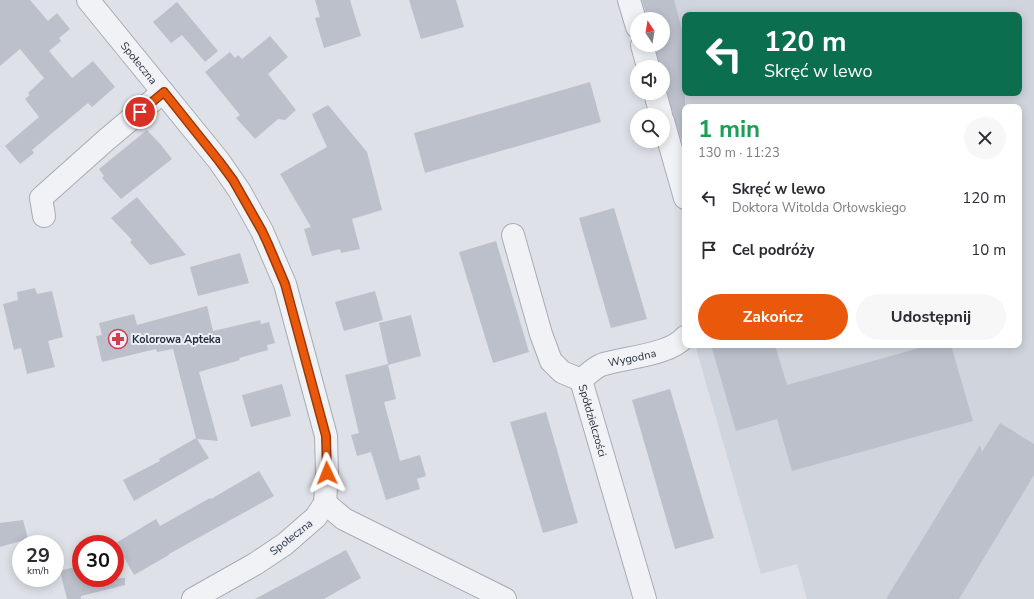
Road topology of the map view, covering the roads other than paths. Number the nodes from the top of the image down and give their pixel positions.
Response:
1 (88, 0) edge
2 (629, 0) edge
3 (633, 12) edge
4 (164, 92) junction
5 (670, 146) edge
6 (682, 188) edge
7 (44, 216) dead end
8 (512, 235) dead end
9 (682, 340) edge
10 (580, 380) junction
11 (325, 503) junction
12 (193, 599) edge
13 (505, 599) edge
14 (645, 599) edge

1 - 4 street, Społeczna
2 - 3 street
4 - 7 street
4 - 11 street, Społeczna
5 - 6 street
8 - 10 street, Spółdzielczości
9 - 10 street, Wygodna
10 - 14 street, Spółdzielczości
11 - 12 street, Społeczna
11 - 13 street

